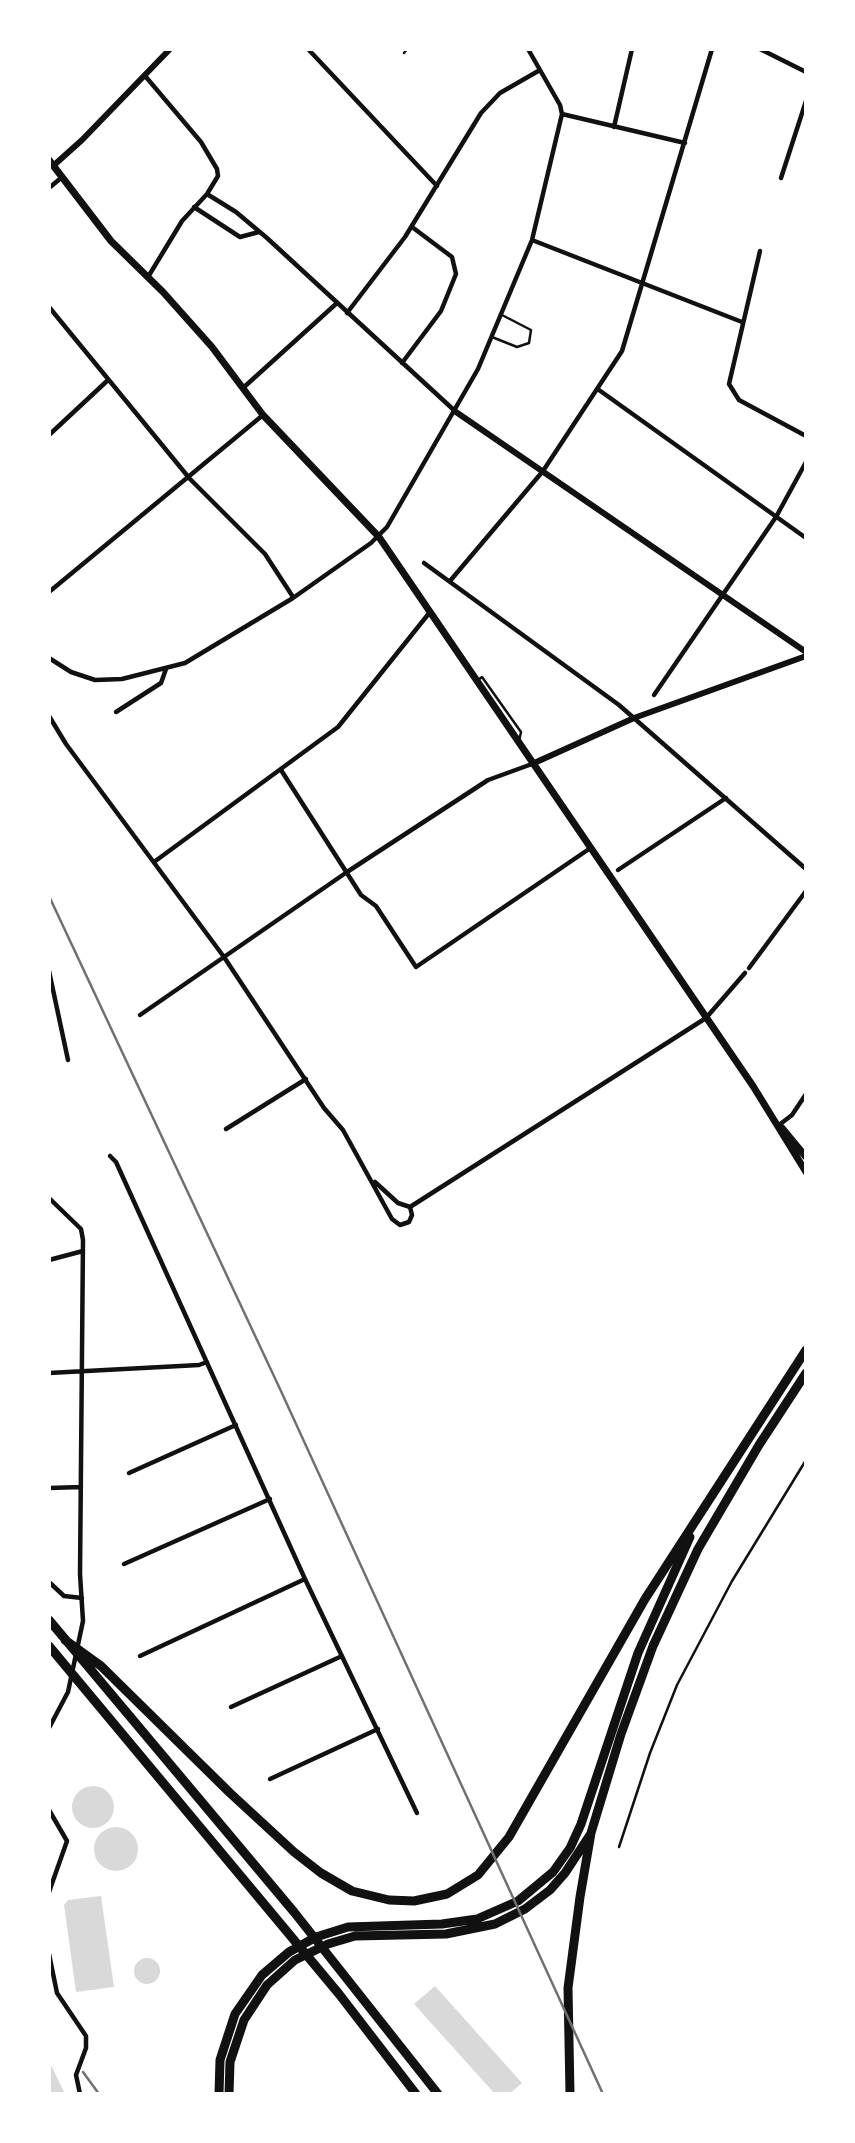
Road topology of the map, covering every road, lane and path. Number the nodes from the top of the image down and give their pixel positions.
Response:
1 (170, 49) edge
2 (308, 49) edge
3 (407, 49) edge
4 (528, 49) edge
5 (632, 49) edge
6 (712, 49) edge
7 (760, 49) edge
8 (404, 53) dead end
9 (540, 70) junction
10 (806, 72) edge
11 (146, 77) junction
12 (806, 100) edge
13 (562, 114) junction
14 (614, 127) junction
15 (685, 143) junction
16 (51, 163) edge
17 (61, 178) junction
18 (781, 178) dead end
19 (437, 186) junction
20 (49, 188) edge
21 (207, 194) junction
22 (194, 207) junction
23 (412, 227) junction
24 (259, 232) junction
25 (532, 240) junction
26 (760, 251) dead end
27 (148, 277) junction
28 (643, 283) junction
29 (337, 303) junction
30 (49, 307) edge
31 (348, 313) junction
32 (502, 315) junction
33 (741, 322) junction
34 (492, 337) junction
35 (402, 363) junction
36 (107, 381) junction
37 (243, 388) junction
38 (599, 390) junction
39 (456, 412) junction
40 (263, 415) junction
41 (49, 435) edge
42 (806, 436) edge
43 (806, 462) edge
44 (543, 471) junction
45 (190, 478) junction
46 (776, 517) junction
47 (379, 537) junction
48 (806, 538) edge
49 (424, 563) dead end
50 (450, 581) junction
51 (49, 592) edge
52 (723, 596) junction
53 (293, 598) junction
54 (430, 612) junction
55 (806, 654) edge
56 (49, 658) edge
57 (166, 669) junction
58 (654, 695) dead end
59 (116, 712) dead end
60 (49, 716) edge
61 (634, 718) junction
62 (532, 764) junction
63 (281, 771) junction
64 (726, 798) junction
65 (589, 849) junction
66 (154, 862) junction
67 (806, 869) edge
68 (618, 870) dead end
69 (347, 872) junction
70 (806, 891) edge
71 (224, 957) junction
72 (49, 971) edge
73 (140, 1015) dead end
74 (706, 1018) junction
75 (68, 1060) dead end
76 (306, 1079) junction
77 (806, 1094) edge
78 (779, 1125) junction
79 (226, 1129) dead end
80 (110, 1156) dead end
81 (806, 1157) edge
82 (806, 1172) edge
83 (371, 1178) junction
84 (49, 1198) edge
85 (398, 1203) junction
86 (410, 1207) junction
87 (390, 1214) junction
88 (83, 1251) junction
89 (49, 1261) edge
90 (806, 1350) edge
91 (207, 1362) junction
92 (80, 1372) junction
93 (49, 1373) edge
94 (806, 1373) edge
95 (236, 1425) junction
96 (806, 1460) edge
97 (129, 1474) dead end
98 (81, 1487) junction
99 (49, 1488) edge
100 (270, 1499) junction
101 (700, 1516) junction
102 (124, 1563) dead end
103 (306, 1579) junction
104 (49, 1582) edge
105 (82, 1598) junction
106 (49, 1620) edge
107 (65, 1640) junction
108 (49, 1646) edge
109 (140, 1656) dead end
110 (342, 1656) junction
111 (231, 1707) dead end
112 (49, 1728) edge
113 (378, 1730) junction
114 (270, 1779) dead end
115 (49, 1810) edge
116 (417, 1813) dead end
117 (591, 1833) junction
118 (620, 1847) dead end
119 (49, 1892) edge
120 (536, 1895) junction
121 (49, 1954) edge
122 (80, 2094) edge
123 (219, 2094) edge
124 (229, 2094) edge
125 (416, 2094) edge
126 (438, 2094) edge
127 (570, 2094) edge

1 - 11 street
2 - 19 street
3 - 8 lane
4 - 9 street
5 - 14 street
6 - 15 street
7 - 10 street
9 - 13 street
9 - 19 street
11 - 16 street
11 - 21 street
12 - 18 street
13 - 14 street
13 - 25 street
14 - 15 street
15 - 28 street
16 - 17 main road
17 - 20 street
17 - 27 main road
19 - 23 street
21 - 22 street
21 - 24 street
22 - 24 street
22 - 27 street
23 - 31 street
23 - 35 street
24 - 29 street
25 - 28 street
25 - 32 street
26 - 33 street
27 - 37 main road
28 - 33 street
28 - 38 street
29 - 31 street
29 - 37 street
30 - 36 street
31 - 35 street
32 - 34 street
32 - 34 lane
33 - 42 street
34 - 39 street
35 - 39 street
36 - 41 street
36 - 45 street
37 - 40 main road
38 - 44 street
38 - 46 street
39 - 44 street
39 - 47 street
40 - 45 street
40 - 47 main road
43 - 46 street
44 - 50 street
44 - 52 street
45 - 51 street
45 - 53 street
46 - 48 street
46 - 52 street
47 - 53 street
47 - 54 main road
49 - 50 street
50 - 61 street
52 - 55 street
52 - 58 street
53 - 57 street
54 - 62 main road
54 - 63 street
55 - 61 street
56 - 57 street
57 - 59 street
60 - 66 street
61 - 62 street
61 - 64 street
62 - 65 main road
62 - 69 street
63 - 66 street
63 - 69 street
64 - 67 street
64 - 68 street
65 - 69 street
65 - 74 main road
66 - 71 street
69 - 71 street
70 - 74 street
71 - 73 street
71 - 76 street
72 - 75 street
74 - 78 main road
74 - 86 street
76 - 79 street
76 - 83 street
77 - 78 street
78 - 81 main road
78 - 82 main road
80 - 91 street
83 - 85 street
83 - 87 street
84 - 88 street
85 - 86 street
85 - 87 street
86 - 87 street
88 - 89 street
88 - 92 street
90 - 101 highway
91 - 92 street
91 - 95 street
92 - 93 street
92 - 98 street
94 - 117 highway
95 - 97 street
95 - 100 street
96 - 118 lane
98 - 99 street
98 - 105 street
100 - 102 street
100 - 103 street
101 - 107 highway
101 - 120 highway
103 - 109 street
103 - 110 street
104 - 105 street
105 - 112 street
106 - 107 highway
107 - 126 highway
108 - 125 highway
110 - 111 street
110 - 113 street
113 - 114 street
113 - 116 street
115 - 119 street
117 - 120 highway
117 - 127 highway
120 - 123 highway
120 - 124 highway
121 - 122 street

